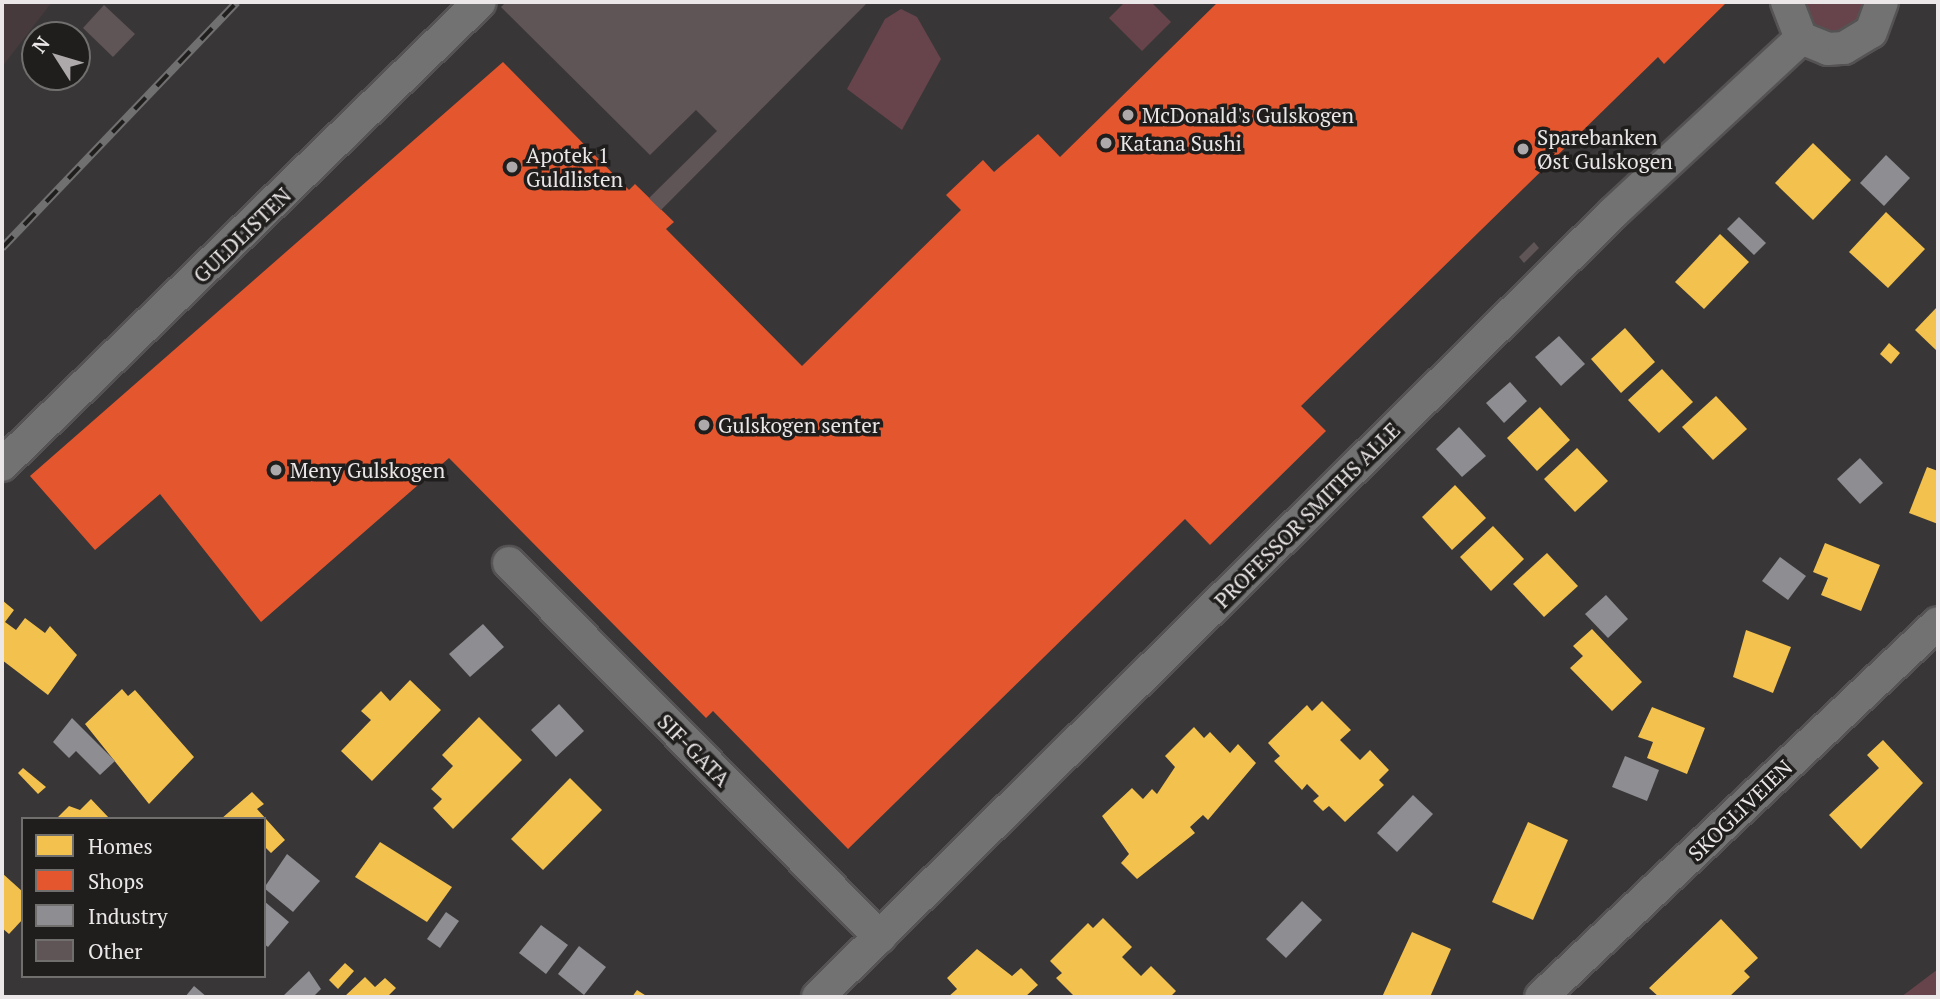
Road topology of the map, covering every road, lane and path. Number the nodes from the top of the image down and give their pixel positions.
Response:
1 (480, 2) edge
2 (1787, 2) edge
3 (1882, 2) edge
4 (1801, 38) junction
5 (2, 465) edge
6 (509, 563) dead end
7 (1938, 623) edge
8 (880, 937) junction
9 (818, 997) edge
10 (1541, 997) edge

1 - 5 street, GULDLISTEN
2 - 4 street
3 - 4 street
4 - 8 street, PROFESSOR SMITHS ALLE
6 - 8 street, SIF-GATA
7 - 10 street, SKOGLIVEIEN
8 - 9 street, PROFESSOR SMITHS ALLE

